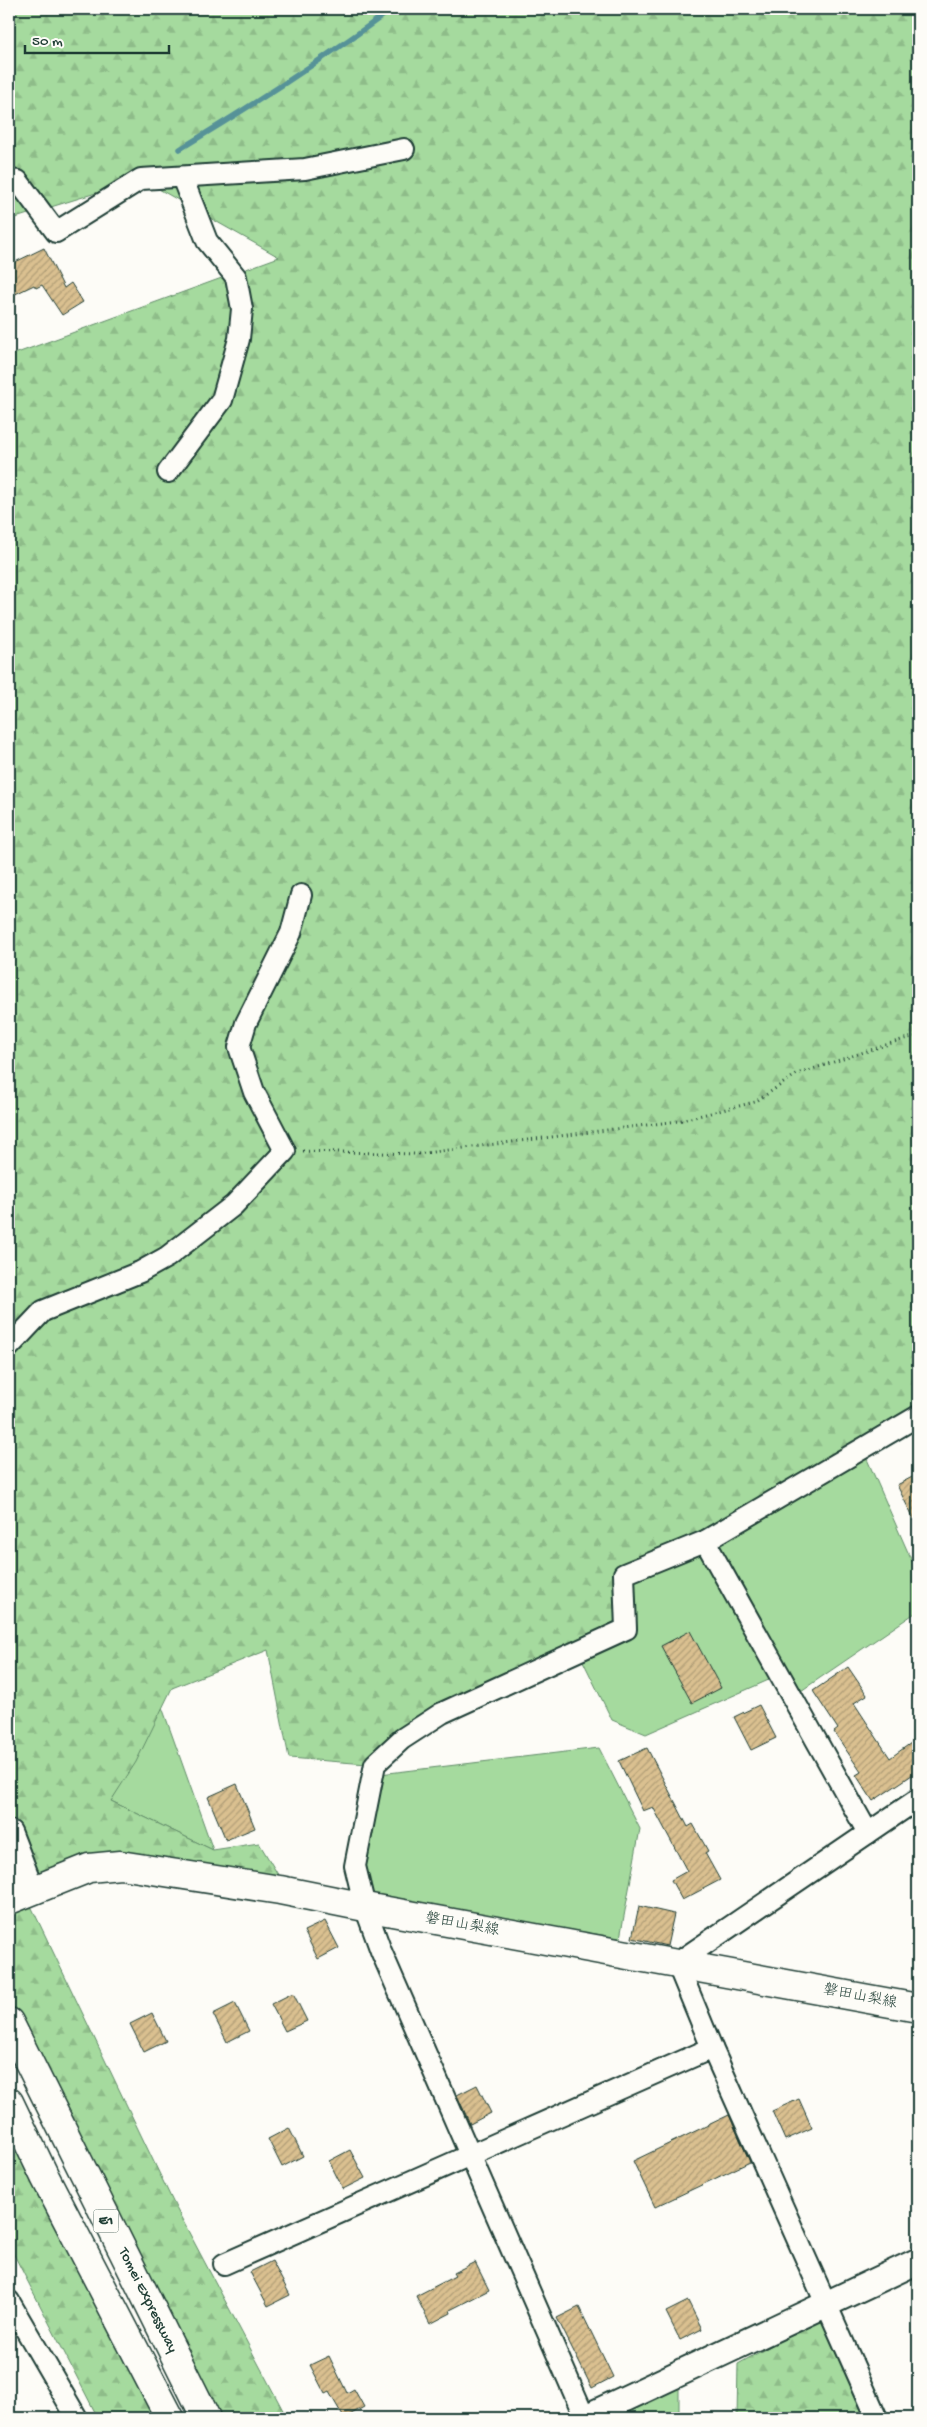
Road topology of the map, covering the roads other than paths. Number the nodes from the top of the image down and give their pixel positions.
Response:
1 (404, 149) dead end
2 (182, 177) junction
3 (9, 180) edge
4 (168, 472) dead end
5 (301, 895) dead end
6 (9, 1347) edge
7 (918, 1416) edge
8 (705, 1541) junction
9 (918, 1799) edge
10 (9, 1832) edge
11 (868, 1833) junction
12 (20, 1895) edge
13 (365, 1907) junction
14 (677, 1963) junction
15 (918, 2008) edge
16 (9, 2022) edge
17 (712, 2048) junction
18 (9, 2102) edge
19 (471, 2156) junction
20 (918, 2261) edge
21 (224, 2264) dead end
22 (9, 2301) edge
23 (826, 2305) junction
24 (77, 2418) edge
25 (170, 2418) edge
26 (206, 2418) edge
27 (585, 2418) edge
28 (877, 2418) edge

1 - 2 street
2 - 3 street
2 - 4 street
5 - 6 street
7 - 8 street
8 - 11 street
8 - 13 street
9 - 11 street
10 - 12 street
11 - 14 street
12 - 13 main road, 磐田山梨線
13 - 14 main road, 磐田山梨線
13 - 19 street
14 - 15 main road, 磐田山梨線
14 - 17 street
16 - 26 main road, Tomei Expressway / E1
17 - 19 street
17 - 23 street
18 - 25 main road, E1
19 - 21 street
19 - 27 street
20 - 23 street
22 - 24 street
23 - 27 street
23 - 28 street

